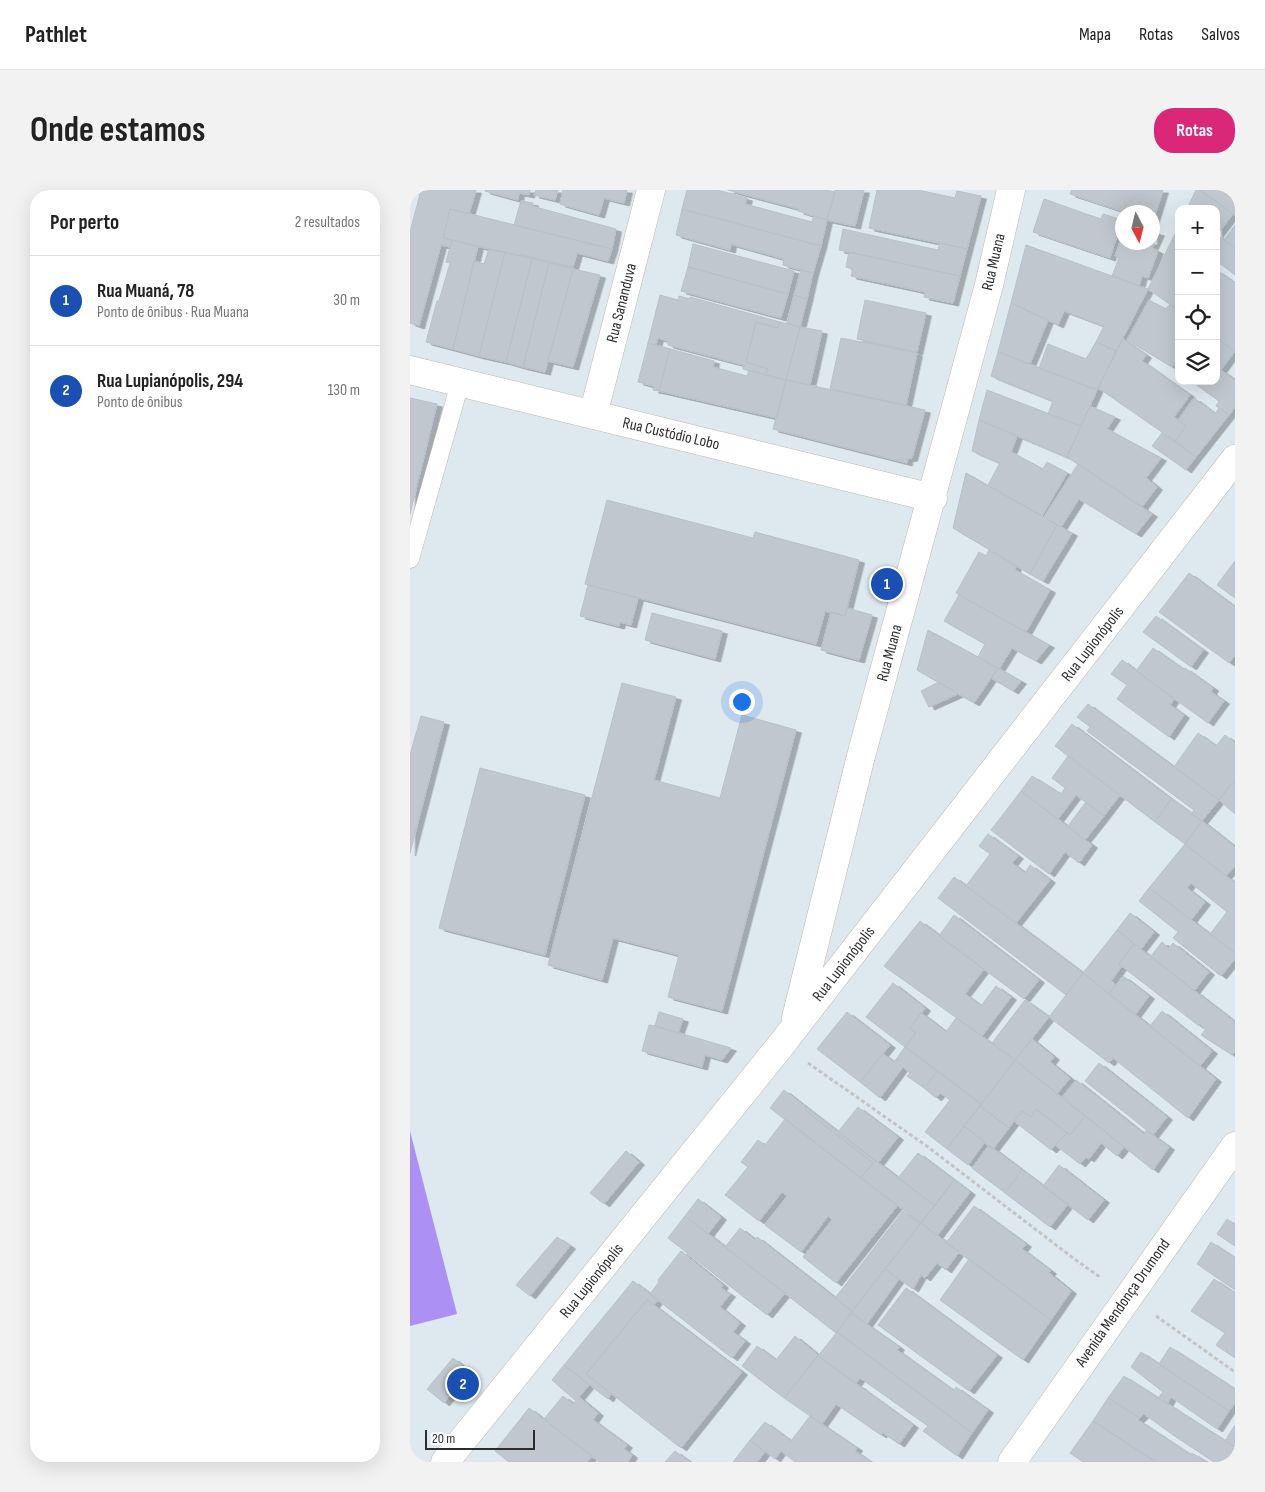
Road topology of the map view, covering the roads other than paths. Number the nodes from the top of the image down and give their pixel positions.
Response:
1 (651, 190) edge
2 (1011, 190) edge
3 (410, 370) edge
4 (460, 382) junction
5 (593, 416) junction
6 (1235, 459) edge
7 (933, 498) junction
8 (410, 559) edge
9 (787, 1037) junction
10 (1235, 1146) edge
11 (445, 1462) edge
12 (1012, 1462) edge

1 - 5 street, Rua Sananduva
2 - 7 street, Rua Muana
3 - 4 street, Rua Custódio Lobo
4 - 5 street, Rua Custódio Lobo
4 - 8 lane
5 - 7 street, Rua Custódio Lobo
6 - 9 street, Rua Lupionópolis
7 - 9 street, Rua Muana
9 - 11 street, Rua Lupionópolis
10 - 12 street, Avenida Mendonça Drumond

